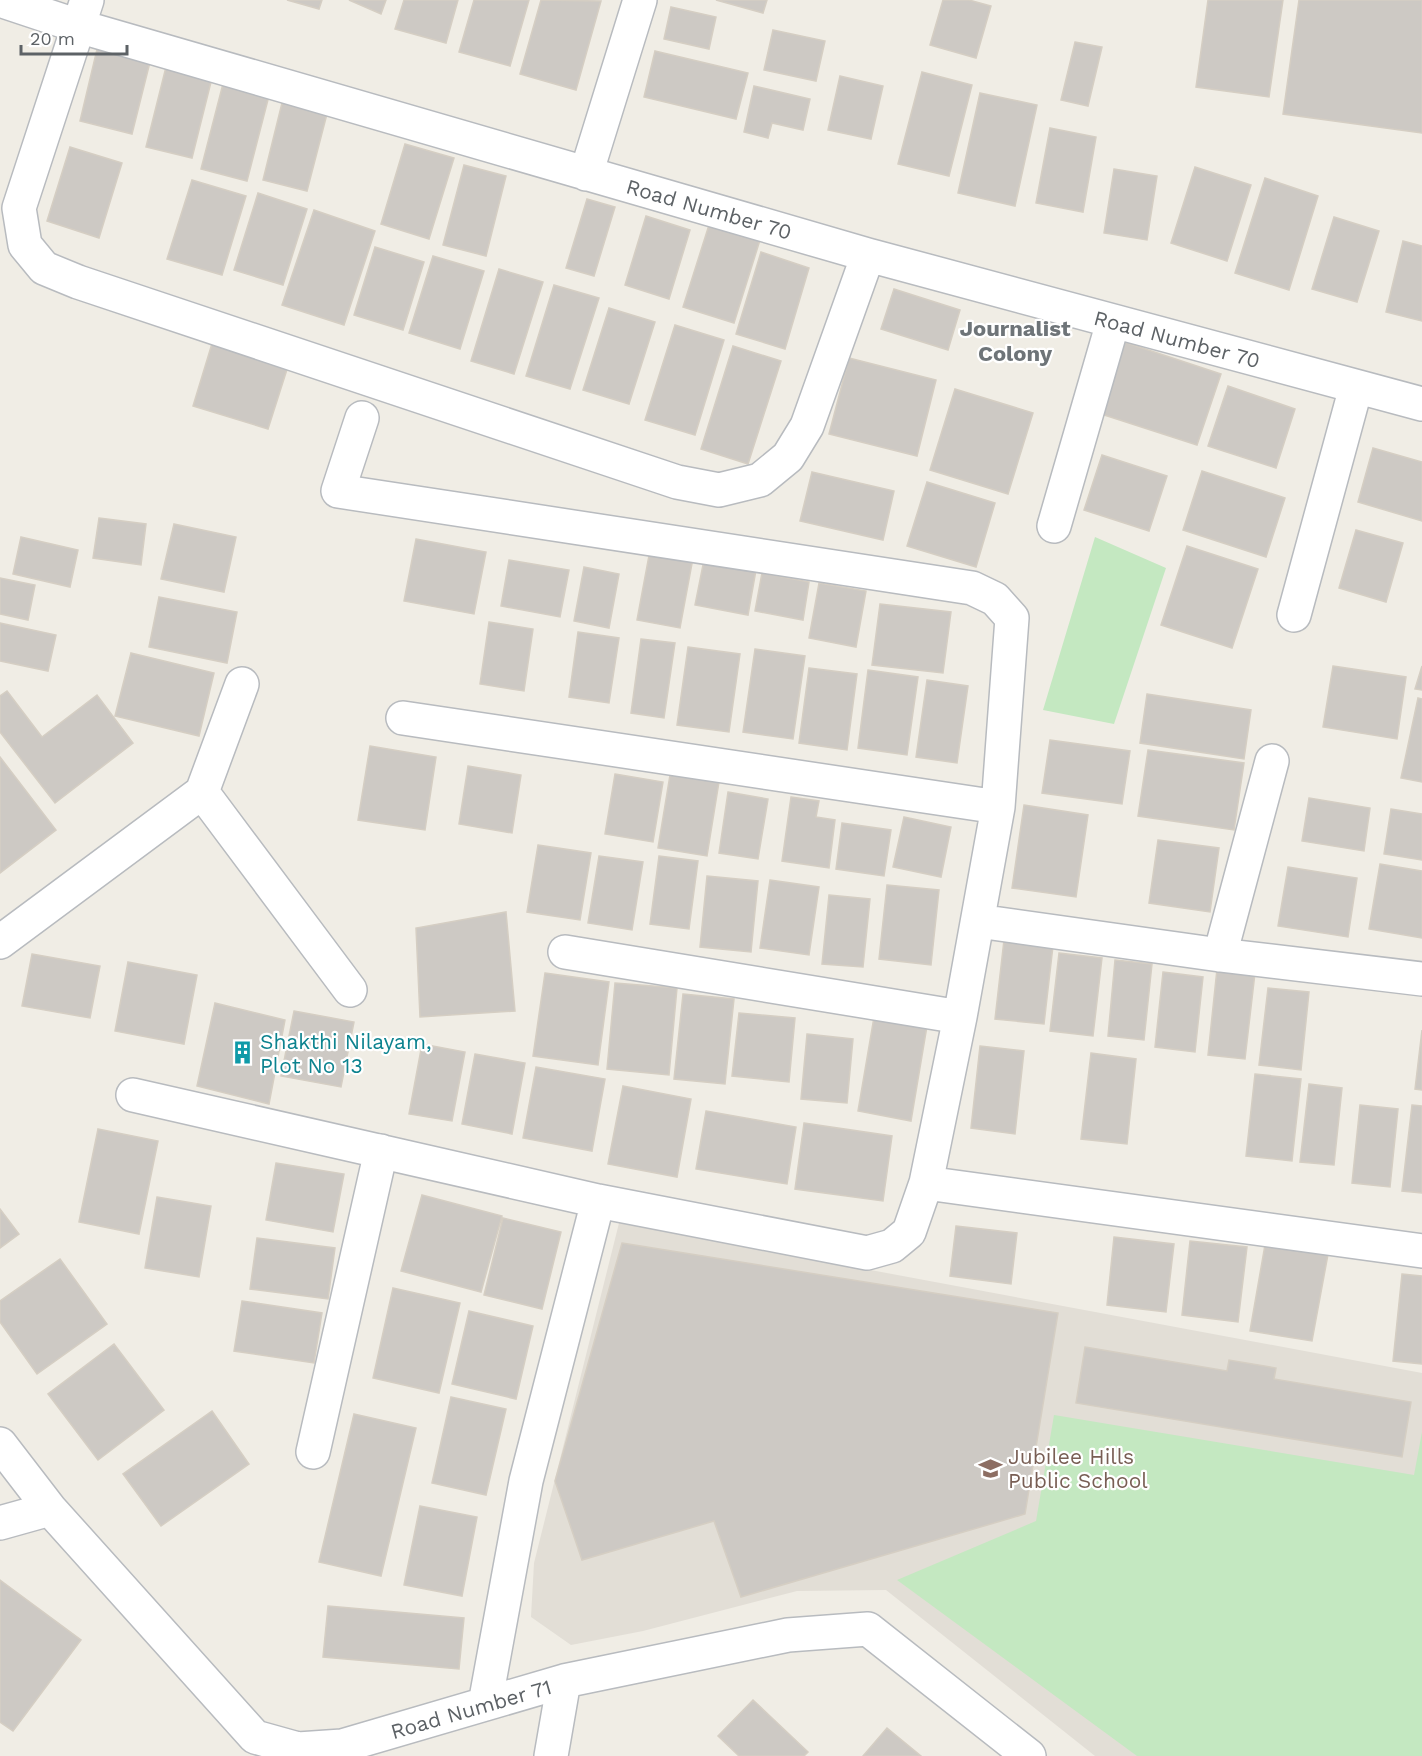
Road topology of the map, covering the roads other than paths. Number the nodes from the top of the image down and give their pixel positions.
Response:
1 (0, 0) edge
2 (640, 0) edge
3 (82, 13) edge
4 (586, 174) junction
5 (868, 255) junction
6 (1113, 322) junction
7 (1356, 387) junction
8 (1422, 404) edge
9 (362, 418) dead end
10 (1054, 526) dead end
11 (1294, 615) dead end
12 (242, 684) dead end
13 (403, 718) dead end
14 (1272, 760) dead end
15 (202, 792) junction
16 (998, 807) junction
17 (978, 921) junction
18 (0, 942) edge
19 (565, 952) dead end
20 (1220, 955) junction
21 (1422, 979) edge
22 (351, 990) dead end
23 (960, 1017) junction
24 (134, 1095) dead end
25 (381, 1151) junction
26 (926, 1183) junction
27 (598, 1202) junction
28 (1422, 1251) edge
29 (0, 1444) edge
30 (312, 1452) dead end
31 (50, 1509) junction
32 (0, 1523) edge
33 (564, 1681) junction
34 (485, 1704) junction
35 (550, 1756) edge
36 (1029, 1756) edge

1 - 3 street, Road Number 70
2 - 4 street
3 - 4 street, Road Number 70
3 - 5 street
4 - 5 street, Road Number 70
5 - 6 street, Road Number 70
6 - 7 street, Road Number 70
6 - 10 street
7 - 8 street, Road Number 70
7 - 11 street
9 - 16 street
12 - 15 street
13 - 16 street
14 - 20 street
15 - 18 street
15 - 22 street
16 - 17 street
17 - 20 street
17 - 23 street
19 - 23 street
20 - 21 street
23 - 26 street
24 - 25 street
25 - 27 street
25 - 30 street
26 - 27 street
26 - 28 street
27 - 34 street
29 - 31 street, Road Number 71
31 - 32 street
31 - 34 street, Road Number 71
33 - 34 street, Road Number 71
33 - 35 street
33 - 36 street, Road Number 71

